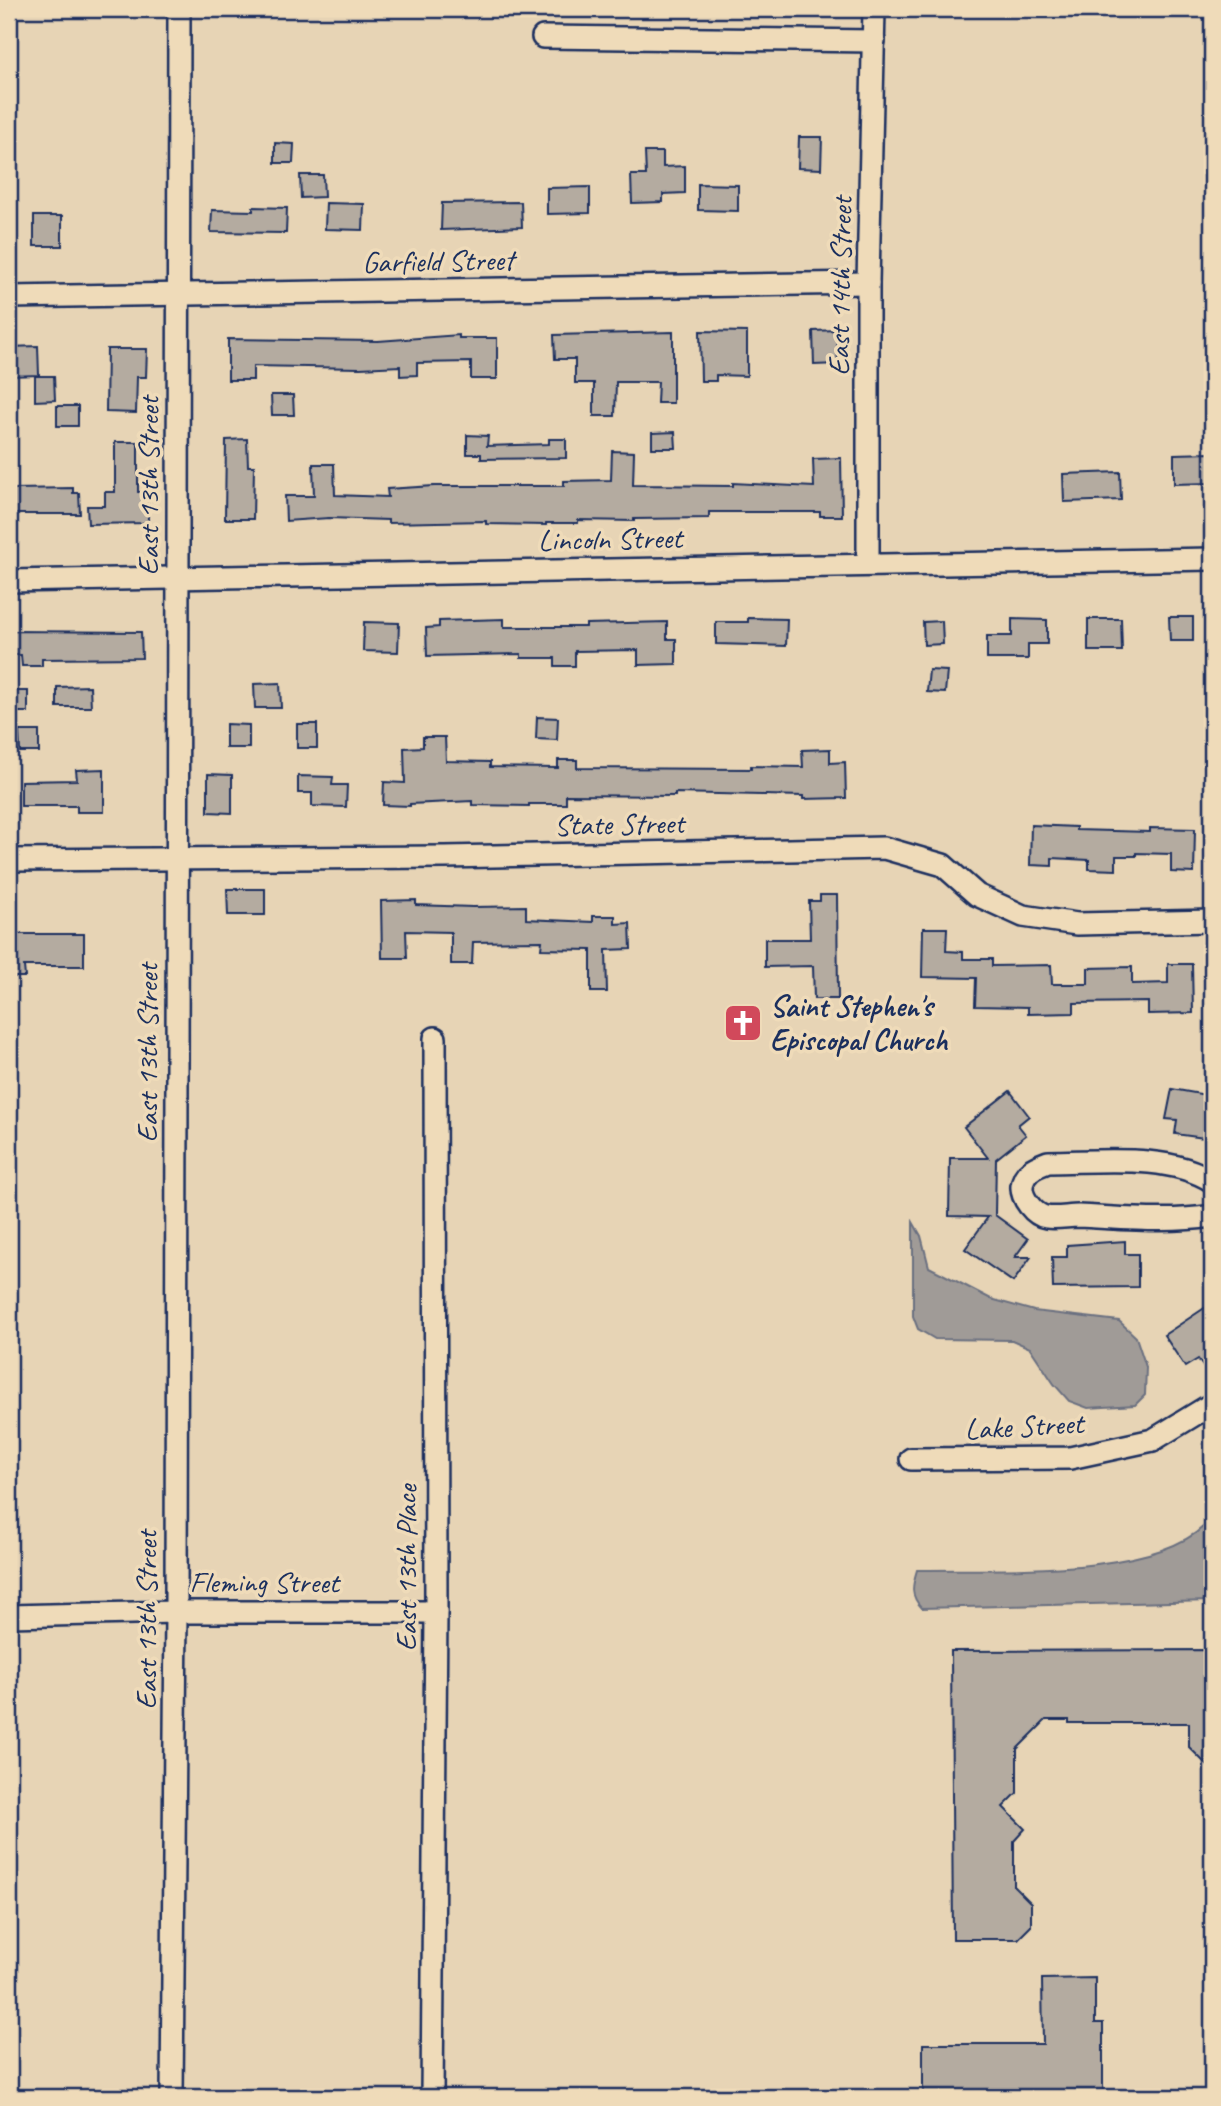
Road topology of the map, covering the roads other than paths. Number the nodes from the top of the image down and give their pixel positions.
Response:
1 (179, 9) edge
2 (874, 9) edge
3 (543, 37) dead end
4 (874, 41) junction
5 (868, 283) junction
6 (178, 296) junction
7 (9, 297) edge
8 (1212, 559) edge
9 (868, 564) junction
10 (178, 577) junction
11 (9, 581) edge
12 (177, 859) junction
13 (9, 860) edge
14 (1212, 922) edge
15 (435, 1038) dead end
16 (1212, 1181) edge
17 (1212, 1216) edge
18 (1212, 1404) edge
19 (911, 1459) dead end
20 (176, 1612) junction
21 (436, 1612) junction
22 (9, 1616) edge
23 (172, 2097) edge
24 (432, 2097) edge

1 - 6 street, East 13th Street
2 - 4 street, East 14th Street
3 - 4 street
4 - 5 street, East 14th Street
5 - 6 street, Garfield Street
5 - 9 street, East 14th Street
6 - 7 street, Garfield Street
6 - 10 street, East 13th Street
8 - 9 street, Lincoln Street
9 - 10 street, Lincoln Street
10 - 11 street, Lincoln Street
10 - 12 street, East 13th Street
12 - 13 street, State Street
12 - 14 street, State Street
12 - 20 street, East 13th Street
15 - 21 street, East 13th Place
16 - 17 street
18 - 19 street, Lake Street
20 - 21 street, Fleming Street
20 - 22 street, Fleming Street
20 - 23 street, East 13th Street
21 - 24 street, East 13th Place

